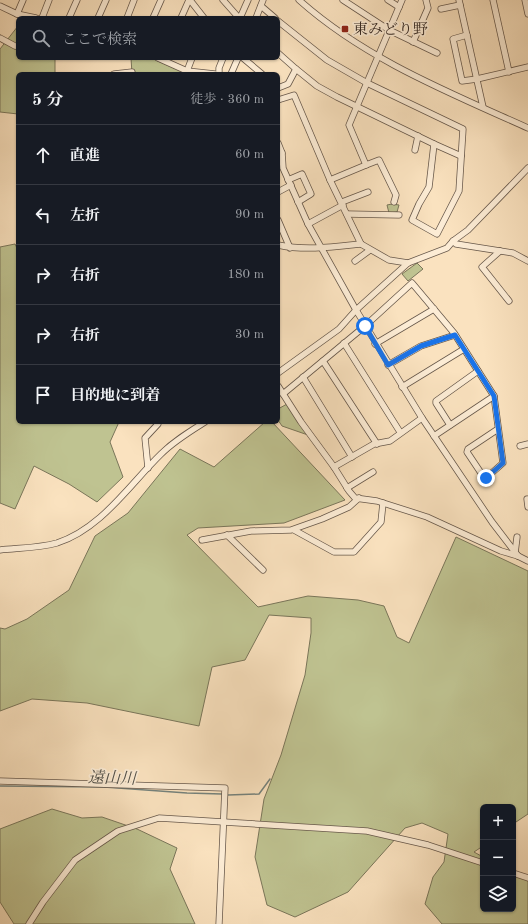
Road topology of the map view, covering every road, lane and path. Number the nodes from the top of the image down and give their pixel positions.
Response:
1 (23, 0) edge
2 (49, 0) edge
3 (77, 0) edge
4 (106, 0) edge
5 (134, 0) edge
6 (161, 0) edge
7 (189, 0) edge
8 (223, 0) edge
9 (248, 0) edge
10 (299, 0) edge
11 (343, 0) edge
12 (388, 0) edge
13 (402, 0) edge
14 (426, 0) edge
15 (493, 0) edge
16 (525, 0) edge
17 (460, 2) edge
18 (262, 3) edge
19 (0, 6) edge
20 (399, 6) junction
21 (441, 9) dead end
22 (17, 14) junction
23 (528, 14) edge
24 (26, 16) edge
25 (43, 16) edge
26 (70, 16) edge
27 (99, 16) edge
28 (128, 16) edge
29 (154, 16) edge
30 (182, 16) edge
31 (202, 16) edge
32 (238, 16) edge
33 (241, 16) edge
34 (257, 16) edge
35 (273, 16) edge
36 (280, 23) edge
37 (389, 30) junction
38 (467, 35) junction
39 (0, 38) edge
40 (413, 42) junction
41 (15, 46) dead end
42 (437, 53) dead end
43 (280, 55) edge
44 (378, 57) junction
45 (164, 60) edge
46 (191, 60) edge
47 (222, 60) edge
48 (237, 60) edge
49 (246, 60) edge
50 (528, 67) edge
51 (296, 69) junction
52 (186, 71) junction
53 (196, 72) edge
54 (219, 72) edge
55 (232, 72) edge
56 (260, 72) edge
57 (509, 72) junction
58 (477, 79) junction
59 (367, 83) junction
60 (280, 87) edge
61 (280, 99) edge
62 (356, 107) junction
63 (483, 107) junction
64 (528, 128) edge
65 (418, 136) junction
66 (434, 144) junction
67 (415, 150) dead end
68 (280, 155) edge
69 (461, 156) junction
70 (366, 165) junction
71 (528, 168) edge
72 (330, 180) junction
73 (289, 182) junction
74 (280, 190) edge
75 (368, 192) dead end
76 (298, 202) junction
77 (394, 202) dead end
78 (342, 204) junction
79 (347, 214) junction
80 (399, 215) dead end
81 (308, 224) junction
82 (280, 225) edge
83 (453, 241) junction
84 (361, 244) junction
85 (280, 246) edge
86 (290, 248) junction
87 (321, 248) junction
88 (370, 250) junction
89 (500, 251) junction
90 (355, 261) dead end
91 (528, 261) edge
92 (408, 263) junction
93 (509, 301) dead end
94 (434, 309) junction
95 (356, 310) junction
96 (365, 326) junction
97 (455, 335) junction
98 (344, 343) junction
99 (375, 344) junction
100 (464, 348) junction
101 (323, 361) junction
102 (388, 365) junction
103 (478, 371) junction
104 (280, 372) edge
105 (303, 377) junction
106 (402, 387) junction
107 (280, 389) edge
108 (283, 394) junction
109 (494, 396) junction
110 (422, 418) junction
111 (158, 424) edge
112 (202, 424) edge
113 (450, 425) junction
114 (498, 429) junction
115 (400, 432) junction
116 (434, 436) junction
117 (377, 444) junction
118 (528, 444) edge
119 (520, 446) dead end
120 (352, 457) junction
121 (334, 467) junction
122 (148, 468) junction
123 (373, 472) dead end
124 (347, 488) junction
125 (359, 498) junction
126 (527, 499) edge
127 (383, 503) junction
128 (528, 507) edge
129 (294, 530) junction
130 (226, 535) junction
131 (517, 536) dead end
132 (202, 540) dead end
133 (0, 550) edge
134 (517, 554) junction
135 (528, 561) edge
136 (263, 570) dead end
137 (0, 781) edge
138 (224, 823) junction
139 (480, 862) edge
140 (516, 874) edge
141 (528, 878) edge
142 (29, 924) edge
143 (219, 924) edge

1 - 22 street
2 - 25 street
3 - 26 street
4 - 27 street
5 - 28 street
6 - 29 street
7 - 30 street
7 - 31 street
8 - 32 street
9 - 33 street
10 - 44 street
11 - 37 street
12 - 20 street
13 - 20 street
14 - 40 street
15 - 57 street
16 - 23 street
17 - 21 street
17 - 38 street
18 - 34 street
18 - 35 street
19 - 22 street
20 - 37 street
22 - 24 street
36 - 59 street
37 - 40 street
37 - 44 street
38 - 58 street
38 - 58 street
39 - 41 street
40 - 42 street
43 - 51 street
44 - 59 street
44 - 63 street
45 - 52 street
46 - 52 street
47 - 54 street
48 - 55 street
49 - 56 street
50 - 57 street
51 - 60 street
51 - 62 street
52 - 53 street
57 - 58 street
58 - 63 street
59 - 62 street
59 - 69 street
61 - 72 street
62 - 65 street
62 - 70 street
63 - 64 street
65 - 66 street
65 - 67 street
66 - 69 street
66 - 69 street
68 - 73 street
70 - 72 street
70 - 77 street
71 - 83 street
72 - 78 street
73 - 74 street
73 - 76 street
73 - 76 street
75 - 78 street
76 - 81 street
78 - 79 street
78 - 81 street
79 - 80 street
79 - 84 street
81 - 87 street
82 - 86 street
83 - 89 street
83 - 92 street
84 - 87 street
84 - 88 street
85 - 86 street
86 - 87 street
87 - 95 street
88 - 90 street
88 - 92 street
89 - 91 street
89 - 93 street
92 - 95 street
94 - 96 street
94 - 97 street
94 - 99 street
95 - 96 street
95 - 104 street
96 - 98 street
96 - 99 street
97 - 100 street
97 - 102 street
98 - 101 street
98 - 115 street
99 - 102 street
100 - 103 street
100 - 106 street
101 - 105 street
101 - 117 street
102 - 106 street
103 - 109 street
103 - 113 street
105 - 108 street
105 - 120 street
106 - 110 street
107 - 108 street
108 - 121 street
109 - 113 street
109 - 114 street
110 - 115 street
110 - 116 street
111 - 122 street
112 - 122 street
113 - 116 street
114 - 114 street
115 - 117 street
116 - 134 street
117 - 120 street
118 - 119 street
120 - 121 street
121 - 124 street
122 - 133 street
123 - 124 street
124 - 125 street
125 - 127 street
125 - 129 street
126 - 128 street
127 - 129 street
127 - 134 street
129 - 130 street
130 - 132 street
130 - 136 street
131 - 134 street
134 - 135 street
137 - 138 street
138 - 139 street
138 - 142 street
138 - 143 street
140 - 141 street

